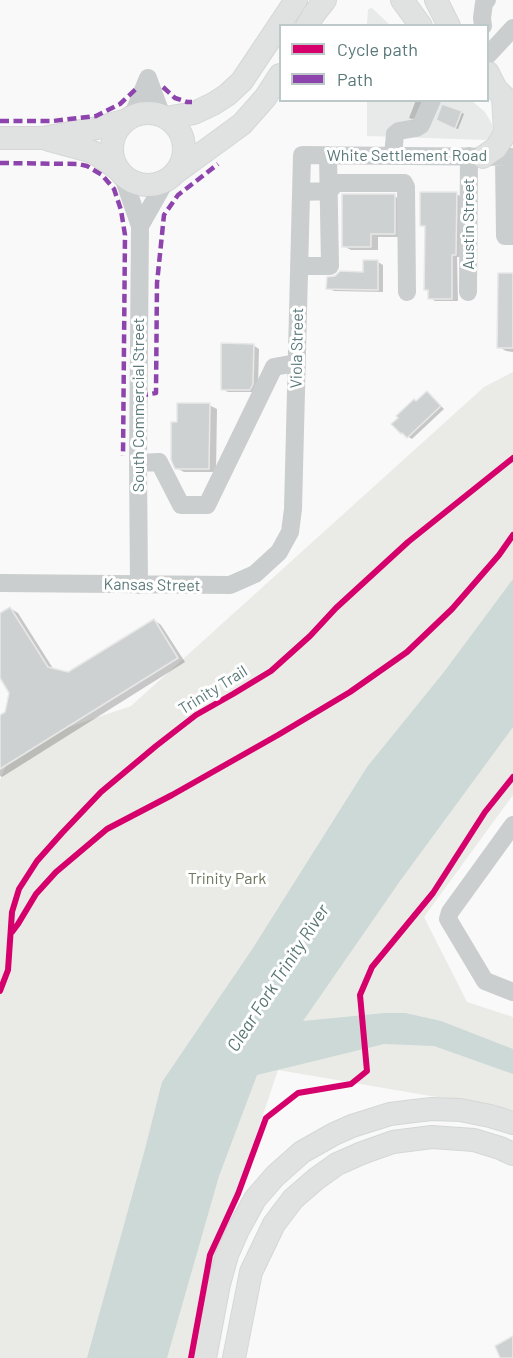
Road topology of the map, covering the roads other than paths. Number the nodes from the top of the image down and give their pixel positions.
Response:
1 (296, 0) edge
2 (325, 0) edge
3 (402, 0) edge
4 (436, 0) edge
5 (487, 0) edge
6 (280, 24) edge
7 (308, 24) edge
8 (420, 24) edge
9 (448, 24) edge
10 (483, 24) edge
11 (279, 26) edge
12 (513, 28) edge
13 (490, 46) edge
14 (279, 77) edge
15 (497, 90) edge
16 (431, 102) edge
17 (164, 117) junction
18 (130, 119) junction
19 (0, 138) edge
20 (42, 138) junction
21 (302, 155) joint
22 (328, 155) junction
23 (368, 156) junction
24 (398, 156) junction
25 (492, 157) edge
26 (121, 172) junction
27 (170, 177) junction
28 (369, 183) junction
29 (404, 183) junction
30 (329, 191) junction
31 (301, 192) junction
32 (140, 226) junction
33 (513, 236) edge
34 (299, 266) junction
35 (407, 292) dead end
36 (468, 292) dead end
37 (296, 363) junction
38 (138, 463) junction
39 (286, 539) joint
40 (0, 583) edge
41 (139, 585) junction
42 (513, 825) edge
43 (513, 992) edge
44 (513, 1124) edge
45 (513, 1154) edge
46 (205, 1358) edge
47 (234, 1358) edge

1 - 6 main road
2 - 7 main road
3 - 8 main road
4 - 9 main road
5 - 10 street
11 - 17 main road
12 - 13 street
14 - 27 main road
15 - 25 main road
16 - 24 street
17 - 18 main road
17 - 18 street
17 - 27 main road
18 - 20 main road
18 - 26 main road
19 - 20 main road
20 - 26 main road
21 - 22 street, White Settlement Road
21 - 31 street, Viola Street
22 - 23 street, White Settlement Road
22 - 30 street
23 - 24 street, White Settlement Road
23 - 28 street
24 - 25 street, White Settlement Road
24 - 29 street
25 - 33 street
25 - 36 street, Austin Street
26 - 27 main road
26 - 32 street, South Commercial Street
27 - 32 street, South Commercial Street
28 - 29 street
28 - 30 street
29 - 35 street
30 - 31 street
30 - 34 street
31 - 34 street, Viola Street
32 - 38 street, South Commercial Street
34 - 37 street, Viola Street
37 - 38 street
37 - 39 street, Viola Street
38 - 41 street, South Commercial Street
39 - 41 street, Kansas Street
40 - 41 street, Kansas Street
42 - 43 street
44 - 46 main road
45 - 47 main road

